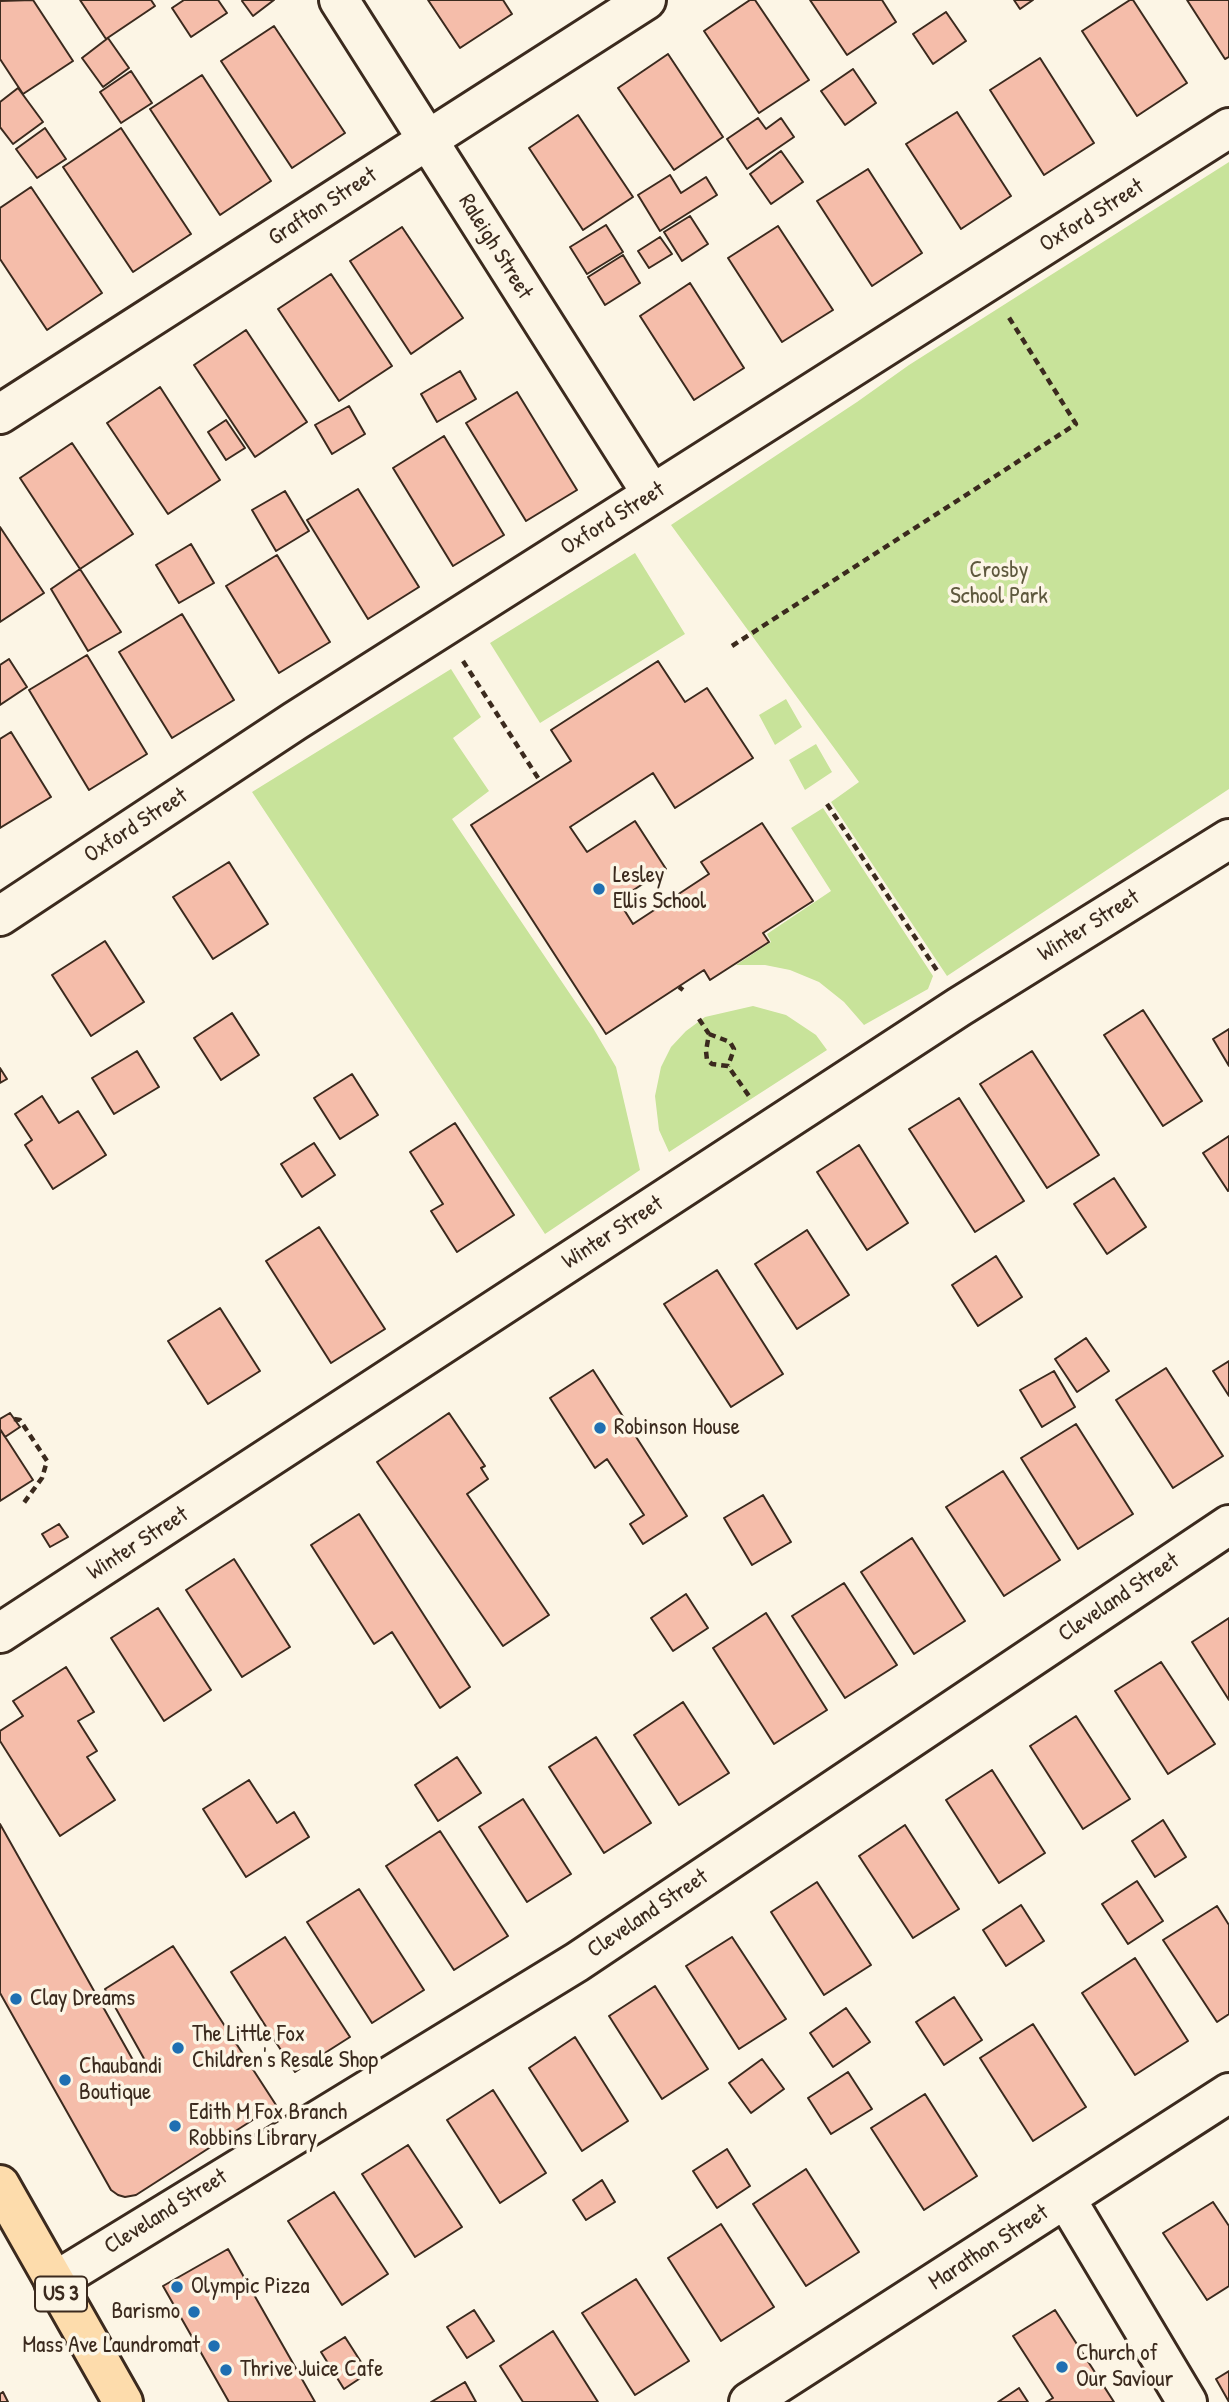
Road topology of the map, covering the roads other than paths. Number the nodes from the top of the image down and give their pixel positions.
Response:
1 (339, 0) edge
2 (646, 0) edge
3 (1229, 128) edge
4 (428, 140) junction
5 (0, 414) edge
6 (652, 494) junction
7 (1229, 839) edge
8 (0, 916) edge
9 (1229, 1525) edge
10 (0, 1633) edge
11 (1229, 2093) edge
12 (0, 2185) edge
13 (1066, 2199) junction
14 (54, 2282) junction
15 (123, 2402) edge
16 (749, 2402) edge
17 (1187, 2402) edge

1 - 4 street, Raleigh Street
2 - 4 street, Grafton Street
3 - 6 street, Oxford Street
4 - 5 street, Grafton Street
4 - 6 street, Raleigh Street
6 - 8 street, Oxford Street
7 - 10 street, Winter Street
9 - 14 street, Cleveland Street
11 - 13 street, Marathon Street
12 - 14 highway, US 3
13 - 16 street, Marathon Street
13 - 17 street
14 - 15 highway, US 3

